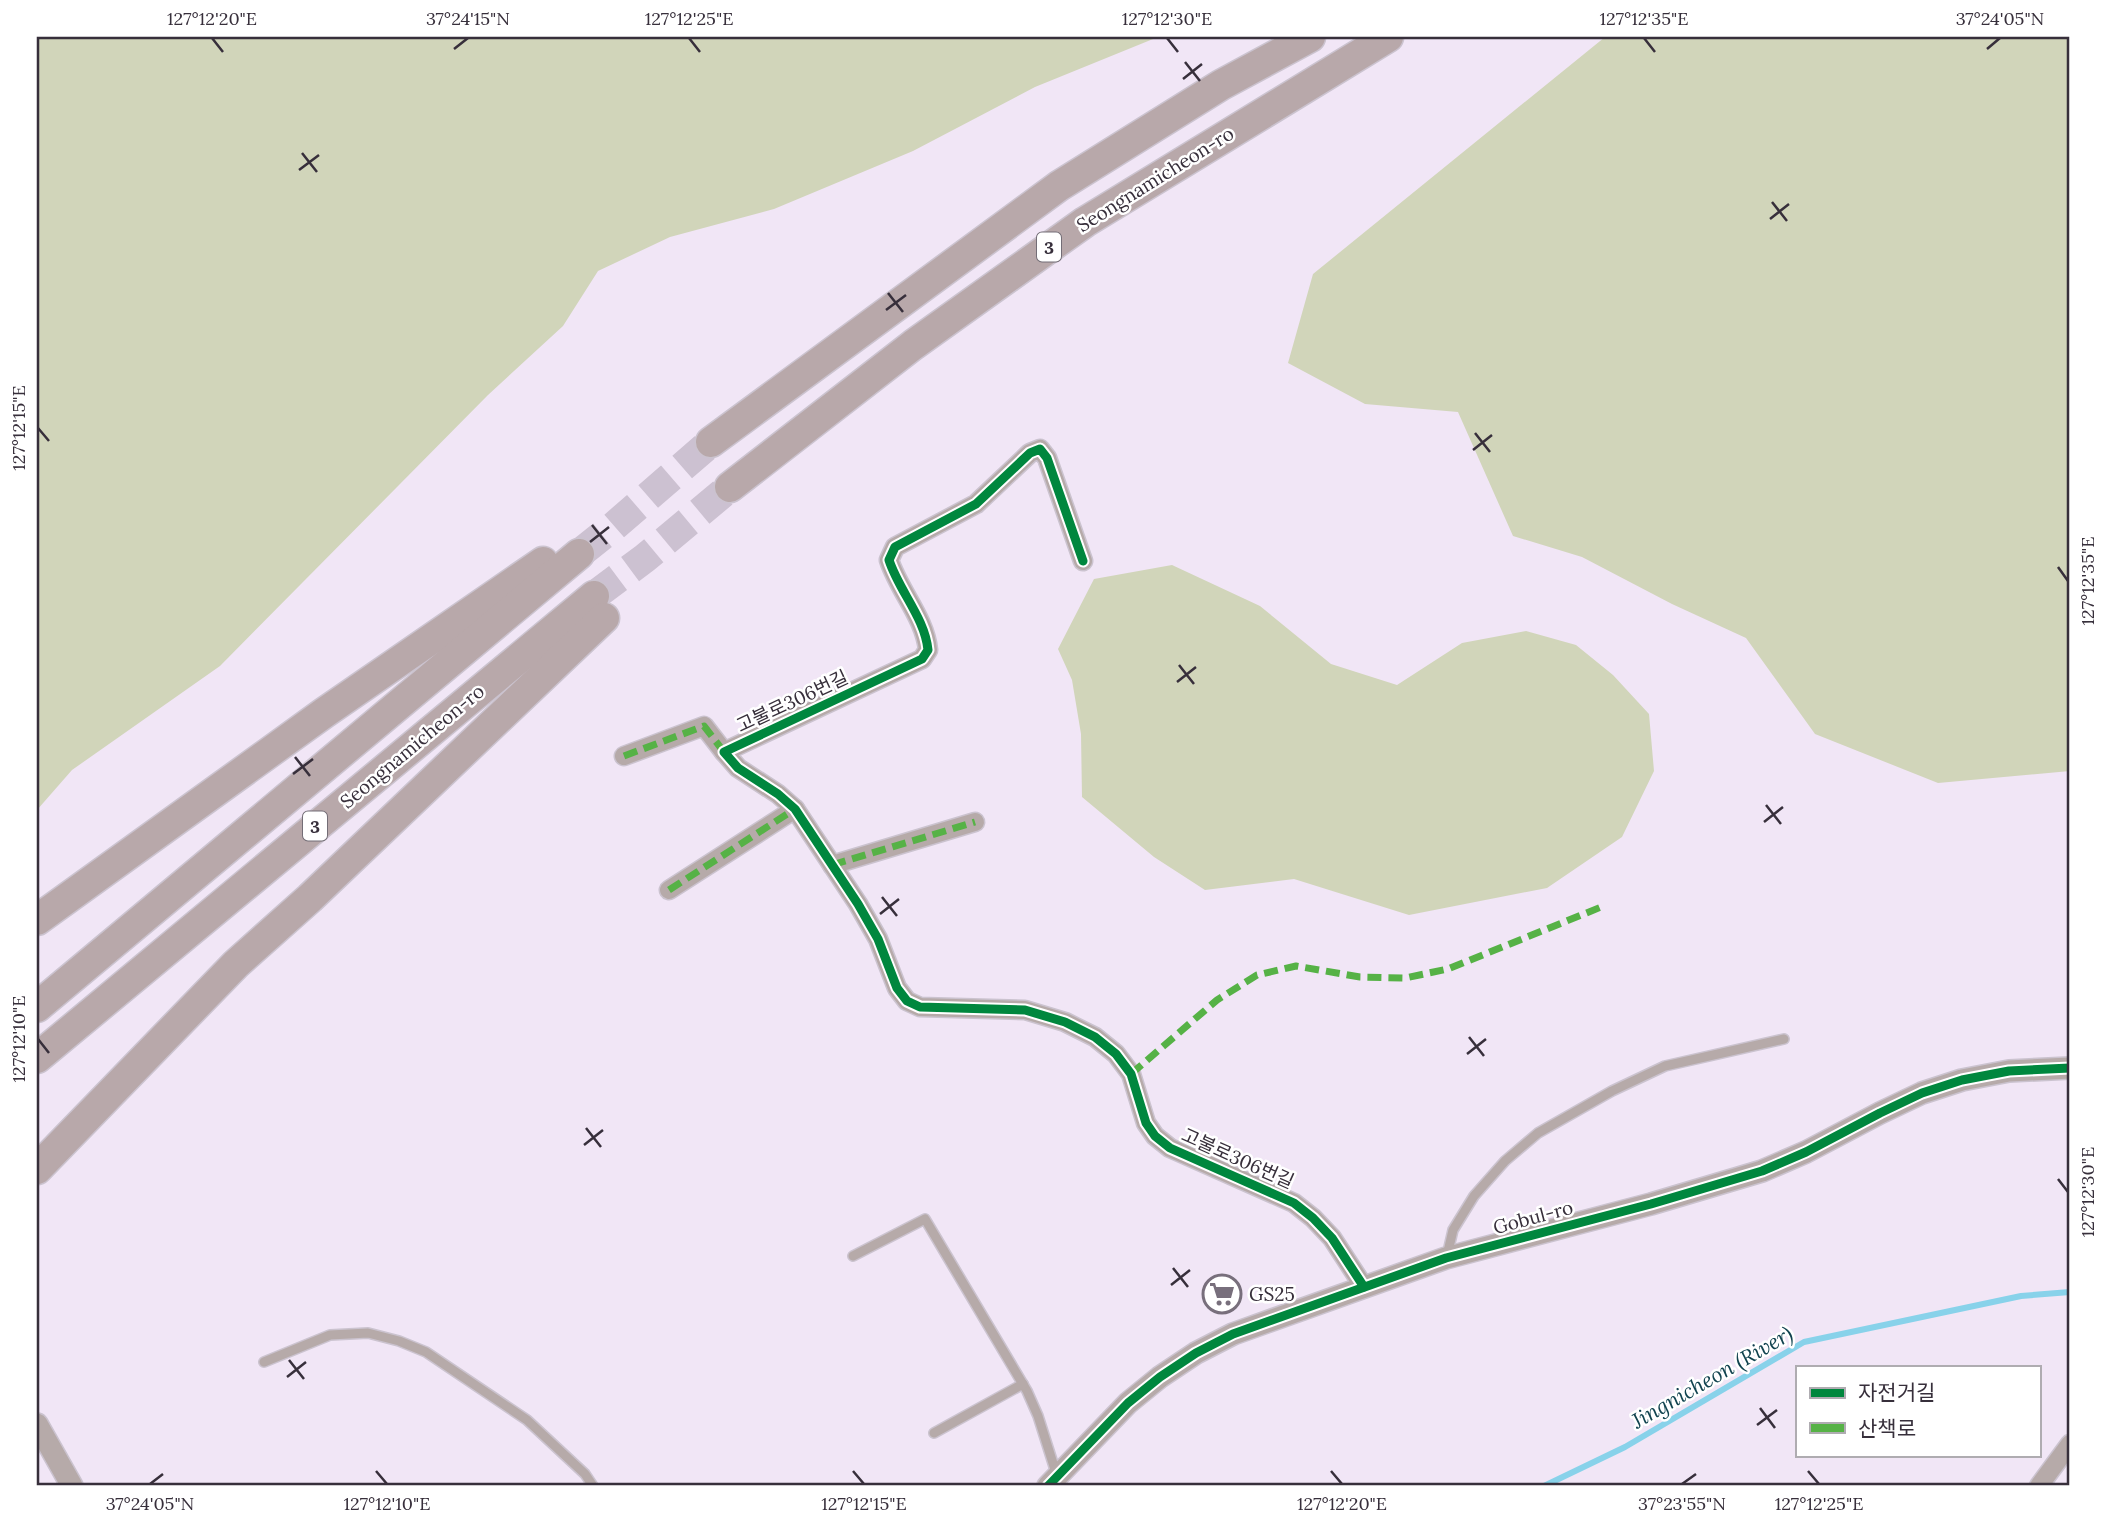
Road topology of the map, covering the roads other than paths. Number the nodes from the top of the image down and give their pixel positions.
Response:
1 (1310, 37) edge
2 (1388, 37) edge
3 (710, 442) tunnel mouth
4 (730, 487) tunnel mouth
5 (1083, 561) dead end
6 (724, 752) junction
7 (624, 756) dead end
8 (795, 809) junction
9 (975, 822) dead end
10 (832, 866) junction
11 (669, 890) dead end
12 (37, 920) edge
13 (37, 1007) edge
14 (1784, 1039) dead end
15 (37, 1058) edge
16 (2070, 1068) edge
17 (37, 1169) edge
18 (853, 1256) dead end
19 (1446, 1258) junction
20 (1364, 1287) junction
21 (264, 1362) dead end
22 (1023, 1384) junction
23 (37, 1424) edge
24 (934, 1433) dead end
25 (2070, 1444) edge
26 (1053, 1482) edge
27 (72, 1486) edge
28 (593, 1486) edge
29 (2039, 1486) edge

1 - 3 highway, 3
2 - 4 highway, Seongnamicheon-ro / 3
5 - 6 street, 고불로306번길
6 - 7 street
6 - 8 street, 고불로306번길
8 - 10 street, 고불로306번길
8 - 11 street
9 - 10 street
10 - 20 street, 고불로306번길
12 - 13 highway, Seongnamicheon-ro / 3
14 - 19 lane
15 - 17 highway, Seongnamicheon-ro / 3
16 - 19 street, Gobul-ro
18 - 22 lane
19 - 20 street, Gobul-ro
20 - 26 street, Gobul-ro
21 - 28 lane
22 - 24 lane
22 - 26 lane
23 - 27 street
25 - 29 street

